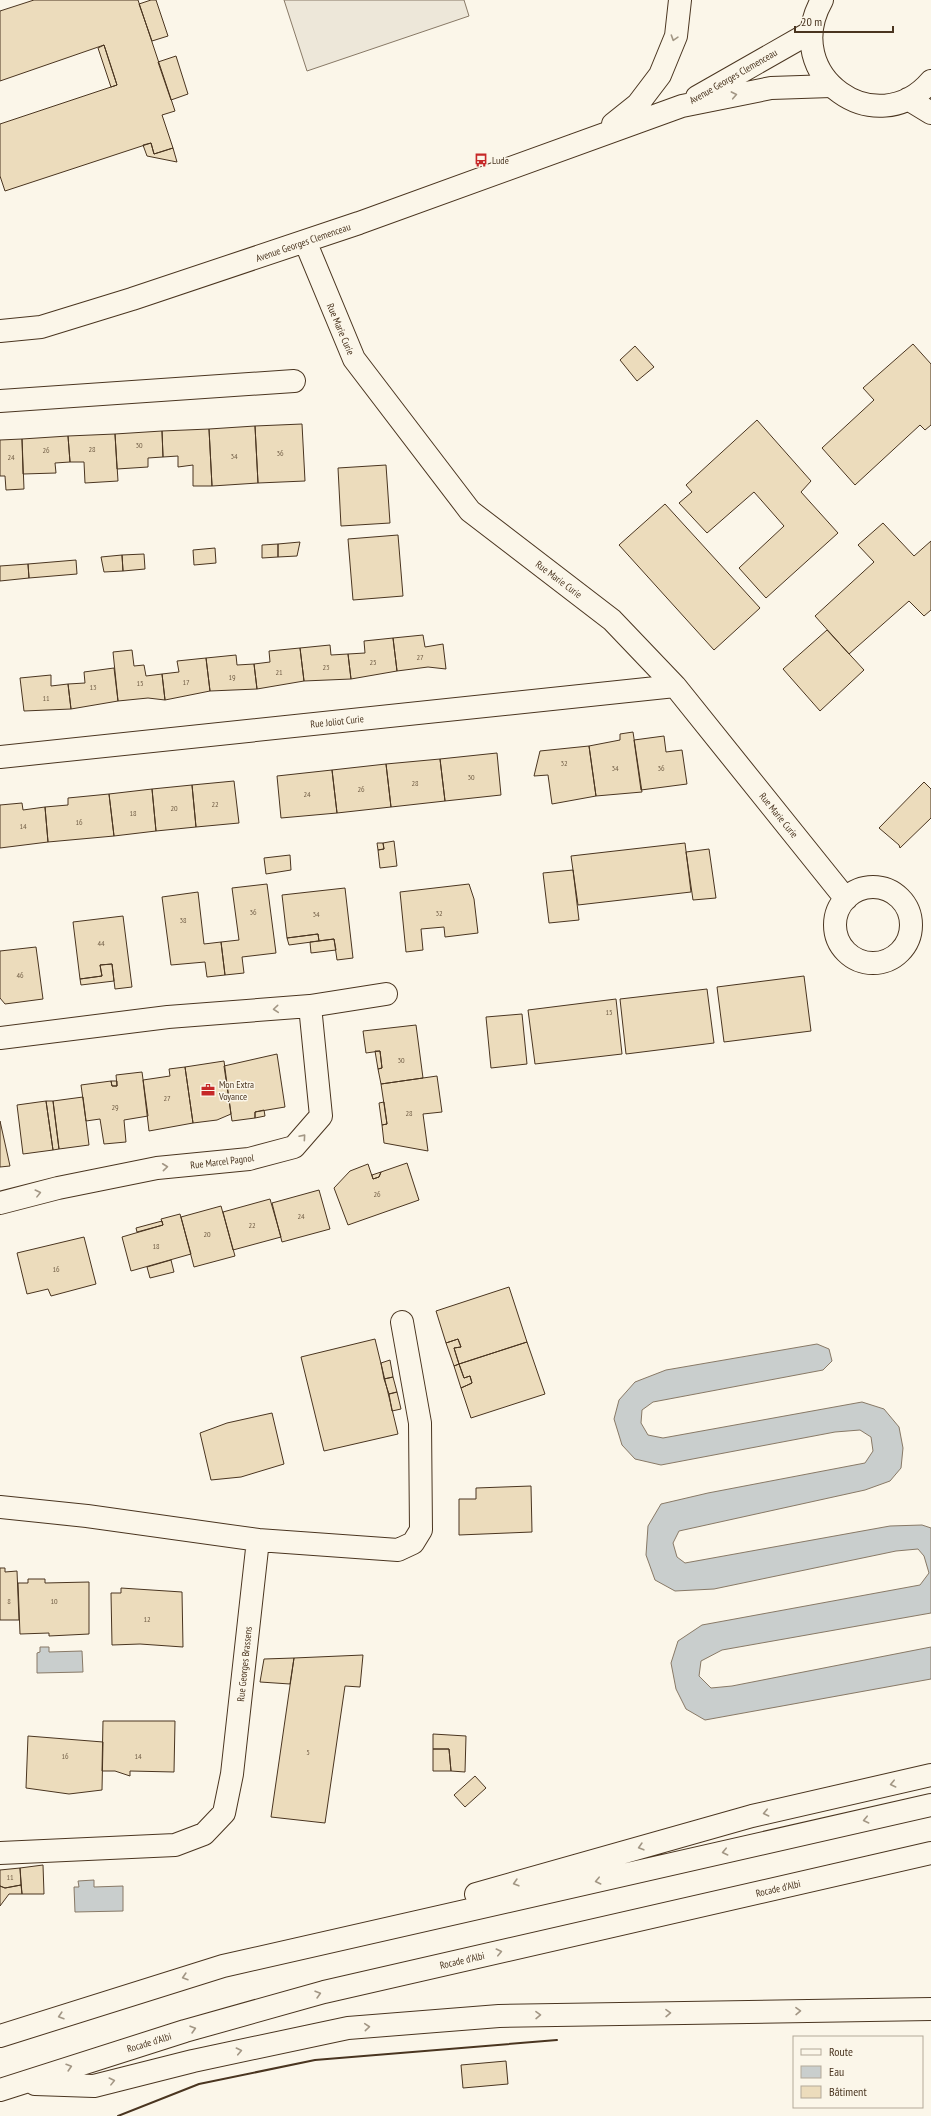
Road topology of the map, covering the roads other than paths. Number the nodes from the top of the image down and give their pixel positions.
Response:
1 (680, 0) edge
2 (822, 0) edge
3 (811, 32) junction
4 (931, 81) edge
5 (831, 86) junction
6 (908, 99) junction
7 (682, 106) junction
8 (931, 113) edge
9 (601, 133) junction
10 (305, 241) junction
11 (0, 331) edge
12 (294, 381) dead end
13 (0, 401) edge
14 (675, 686) junction
15 (0, 757) edge
16 (846, 899) dead end
17 (386, 994) dead end
18 (310, 1006) junction
19 (0, 1038) edge
20 (0, 1203) edge
21 (402, 1322) dead end
22 (0, 1507) edge
23 (258, 1540) junction
24 (931, 1775) edge
25 (931, 1805) edge
26 (0, 1853) edge
27 (931, 1854) edge
28 (223, 1966) junction
29 (931, 2009) edge
30 (0, 2036) edge
31 (9, 2086) edge

1 -> 9 main road
2 - 3 main road
3 - 5 main road
3 - 7 main road, Avenue Georges Clemenceau
4 - 6 main road
5 - 6 main road
7 -> 5 main road, Avenue Georges Clemenceau
6 - 8 main road
7 - 9 main road, Avenue Georges Clemenceau
9 - 10 main road, Avenue Georges Clemenceau
10 - 11 main road, Avenue Georges Clemenceau
10 - 14 main road, Rue Marie Curie
12 - 13 main road
14 - 15 main road, Rue Joliot Curie
14 - 16 main road, Rue Marie Curie
17 - 18 main road
18 -> 19 main road
20 -> 18 main road, Rue Marcel Pagnol
21 - 23 main road
22 - 23 main road
23 - 26 main road, Rue Georges Brassens
24 -> 28 main road
25 -> 28 main road
31 -> 27 main road, Rocade d'Albi
28 -> 30 main road
31 -> 29 main road

